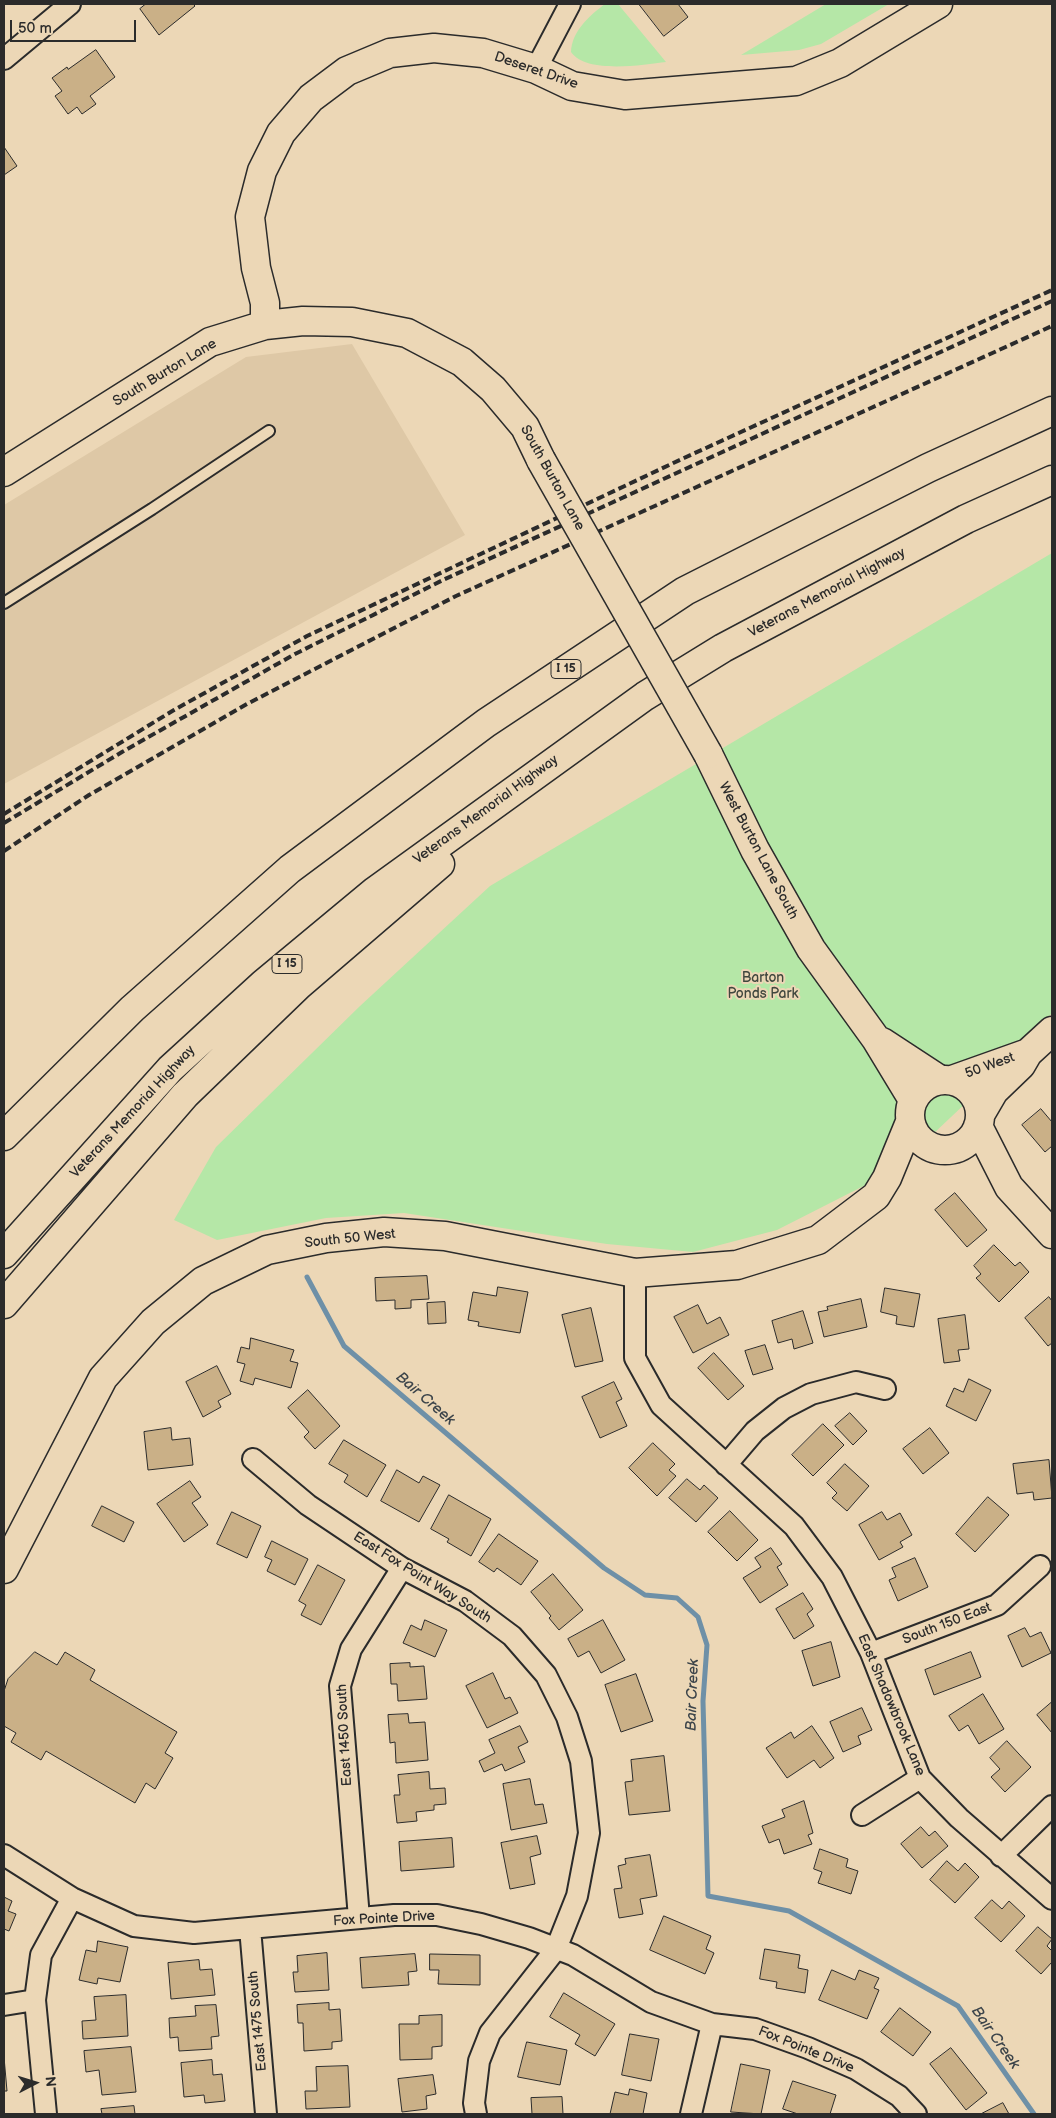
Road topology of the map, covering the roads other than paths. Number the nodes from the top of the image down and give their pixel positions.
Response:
1 (70, 4) edge
2 (570, 4) edge
3 (938, 4) edge
4 (4, 59) edge
5 (536, 69) junction
6 (265, 325) junction
7 (1052, 412) edge
8 (269, 431) dead end
9 (4, 472) edge
10 (1052, 480) edge
11 (4, 603) edge
12 (653, 656) joint
13 (611, 720) junction
14 (132, 1009) junction
15 (1052, 1031) edge
16 (876, 1039) junction
17 (1028, 1053) junction
18 (946, 1080) junction
19 (912, 1111) junction
20 (979, 1120) junction
21 (4, 1121) edge
22 (4, 1136) edge
23 (947, 1149) junction
24 (887, 1178) junction
25 (1009, 1187) junction
26 (1052, 1234) edge
27 (4, 1254) edge
28 (635, 1273) junction
29 (4, 1304) edge
30 (885, 1389) dead end
31 (253, 1459) dead end
32 (726, 1465) junction
33 (1040, 1566) dead end
34 (402, 1568) junction
35 (4, 1569) edge
36 (871, 1653) junction
37 (920, 1778) junction
38 (1052, 1806) edge
39 (862, 1815) dead end
40 (4, 1855) edge
41 (1001, 1856) junction
42 (72, 1898) junction
43 (1052, 1899) edge
44 (359, 1918) junction
45 (250, 1928) junction
46 (556, 1949) junction
47 (35, 2000) junction
48 (4, 2005) edge
49 (712, 2024) junction
50 (46, 2114) edge
51 (266, 2114) edge
52 (476, 2114) edge
53 (690, 2114) edge
54 (916, 2114) edge

1 - 4 street
2 - 5 street
3 - 5 main road, Deseret Drive
5 - 6 main road, Deseret Drive
6 - 9 main road, South Burton Lane
6 - 12 main road, South Burton Lane, bridge
7 - 14 main road, I 15
8 - 11 lane
10 - 13 main road, Veterans Memorial Highway / I 15
12 - 16 main road, West Burton Lane South, bridge
13 - 27 main road, Veterans Memorial Highway / I 15
13 - 29 main road
14 - 21 main road
14 - 22 main road, I 15
15 - 17 main road, 50 West
16 - 18 main road, West Burton Lane South
16 - 19 main road, West Burton Lane South
17 - 18 main road, 50 West
17 - 20 main road, 50 West
18 - 19 main road
18 - 20 main road
19 - 23 main road
19 - 24 main road, South 50 West
20 - 23 main road
20 - 25 main road
23 - 24 main road, South 50 West
23 - 25 main road
24 - 28 main road, South 50 West
25 - 26 main road
28 - 32 street, East Shadowbrook Lane
28 - 35 main road, South 50 West
30 - 32 street
31 - 34 street, East Fox Point Way South
32 - 36 street, East Shadowbrook Lane
33 - 36 street, South 150 East
34 - 44 street, East 1450 South
34 - 46 street, East Fox Point Way South
36 - 37 street, East Shadowbrook Lane
37 - 39 street
37 - 41 street, East Shadowbrook Lane
38 - 41 street
40 - 42 street, Fox Pointe Drive
41 - 43 street, East Shadowbrook Lane
42 - 45 street, Fox Pointe Drive
42 - 47 street
44 - 45 street, Fox Pointe Drive
44 - 46 street, Fox Pointe Drive
45 - 51 street, East 1475 South
46 - 49 street, Fox Pointe Drive
46 - 52 street, East Fox Point Way South
47 - 48 street
47 - 50 street
49 - 53 street
49 - 54 street, Fox Pointe Drive

